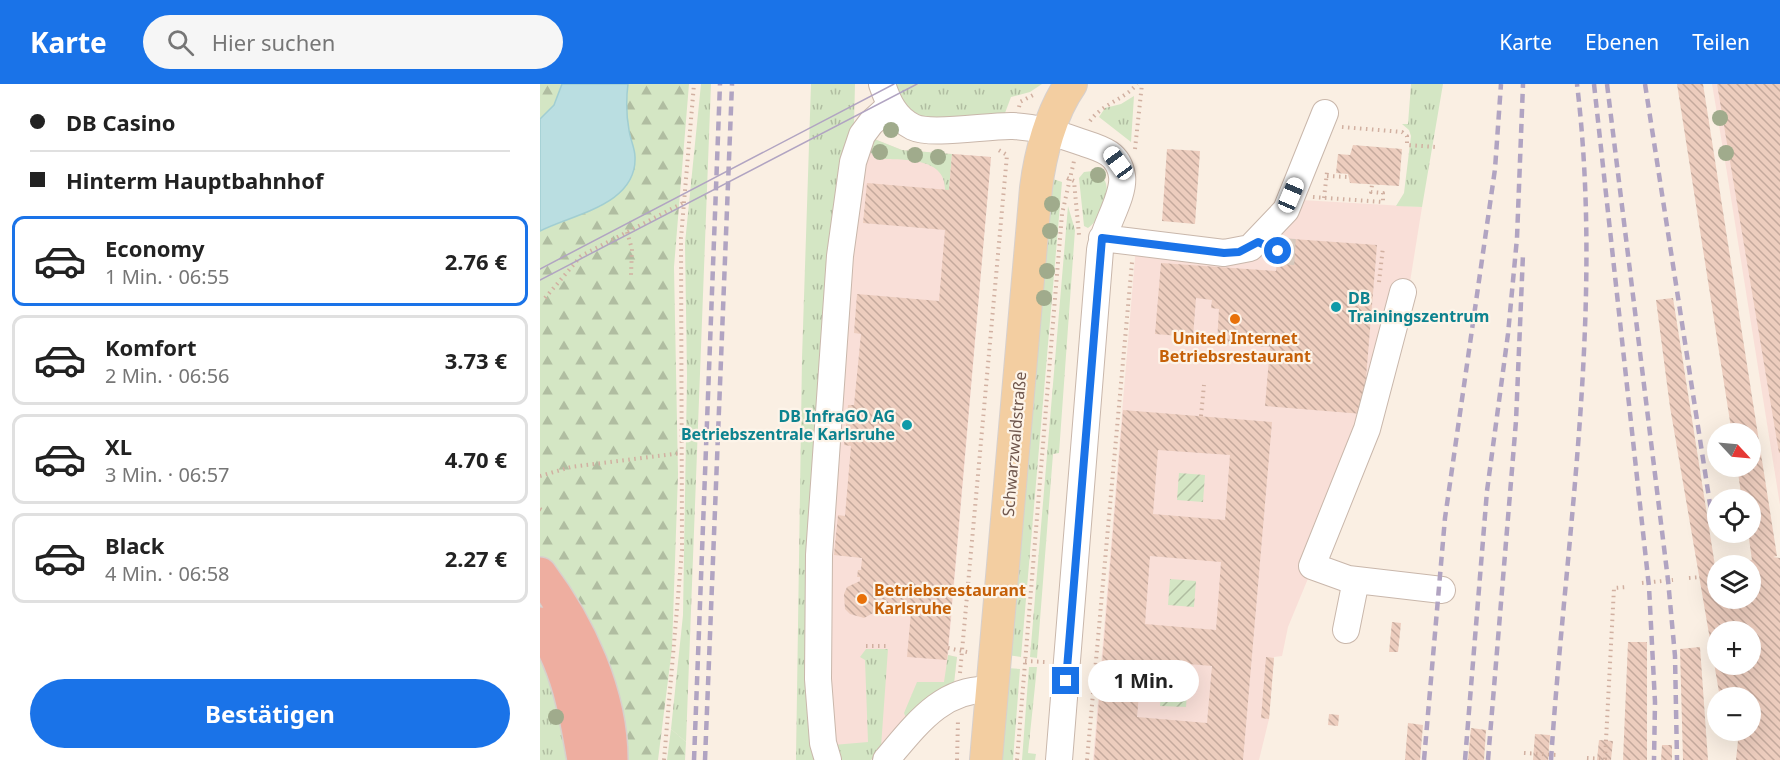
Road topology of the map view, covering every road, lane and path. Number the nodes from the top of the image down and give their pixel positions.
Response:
1 (694, 84) edge
2 (1137, 84) edge
3 (1142, 84) edge
4 (1057, 87) edge
5 (886, 95) edge
6 (1328, 120) joint
7 (1014, 126) junction
8 (1065, 135) junction
9 (1436, 147) dead end
10 (1007, 155) dead end
11 (1122, 176) junction
12 (1327, 176) dead end
13 (1348, 177) dead end
14 (1372, 185) dead end
15 (1291, 195) junction
16 (684, 202) junction
17 (627, 232) junction
18 (1134, 242) junction
19 (1101, 244) junction
20 (1383, 247) dead end
21 (631, 275) dead end
22 (1379, 282) dead end
23 (1402, 292) dead end
24 (545, 298) dead end
25 (1203, 385) dead end
26 (1201, 416) dead end
27 (681, 453) junction
28 (540, 476) edge
29 (540, 509) edge
30 (545, 512) dead end
31 (540, 574) edge
32 (1701, 577) dead end
33 (1689, 578) dead end
34 (1356, 580) junction
35 (1673, 580) dead end
36 (1642, 583) dead end
37 (1627, 587) dead end
38 (1442, 590) dead end
39 (540, 624) edge
40 (1346, 630) dead end
41 (866, 646) dead end
42 (888, 646) dead end
43 (948, 648) dead end
44 (1025, 661) junction
45 (1037, 662) dead end
46 (992, 690) junction
47 (1524, 753) dead end
48 (1557, 755) dead end
49 (1587, 758) dead end
50 (584, 760) edge
51 (611, 760) edge
52 (664, 760) edge
53 (828, 760) edge
54 (886, 760) edge
55 (986, 760) edge
56 (1017, 760) edge
57 (1059, 760) edge
58 (1087, 760) edge

1 - 16 path
2 - 8 path
3 - 11 path
4 - 7 path
4 - 8 main road, Schwarzwaldstraße
5 - 7 street
5 - 53 street
6 - 9 path
6 - 15 street
7 - 8 street
8 - 11 street
8 - 46 main road, Schwarzwaldstraße
10 - 43 path
11 - 19 street
12 - 13 path
14 - 15 path
15 - 18 street
16 - 17 path
16 - 27 path
17 - 21 path
17 - 24 path
18 - 19 street
18 - 58 path
19 - 44 path
19 - 57 street
20 - 22 path
23 - 34 street
25 - 26 path
27 - 28 path
27 - 52 path
29 - 30 path
31 - 51 highway
32 - 33 path
34 - 38 street
34 - 40 street
35 - 36 path
37 - 49 path
39 - 50 highway
41 - 42 path
44 - 45 path
44 - 56 path
46 - 54 street
46 - 55 main road, Schwarzwaldstraße
47 - 48 path

